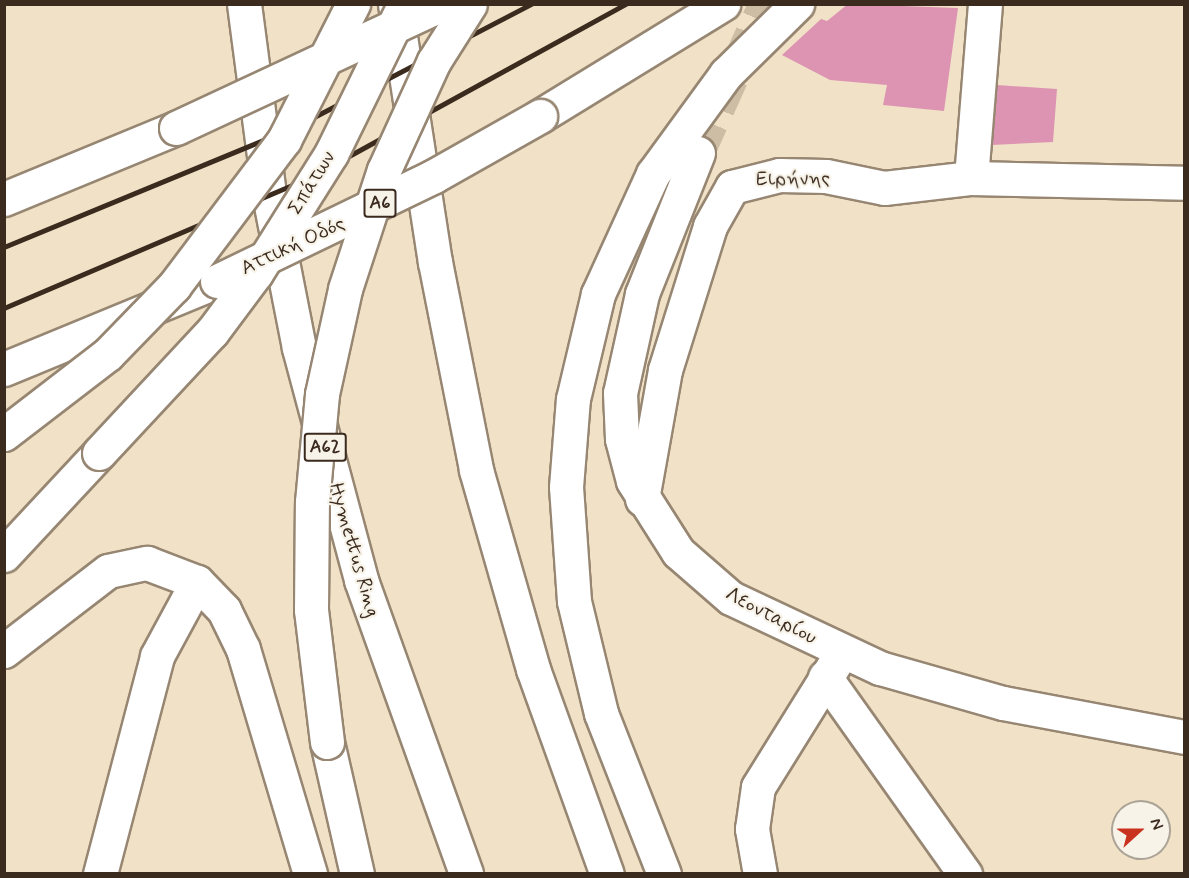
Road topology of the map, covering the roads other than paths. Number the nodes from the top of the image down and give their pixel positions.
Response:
1 (244, 4) edge
2 (353, 4) edge
3 (395, 4) edge
4 (404, 4) edge
5 (442, 4) edge
6 (470, 4) edge
7 (723, 4) edge
8 (797, 4) edge
9 (985, 4) edge
10 (698, 153) tunnel mouth
11 (971, 178) junction
12 (1185, 183) edge
13 (4, 199) edge
14 (4, 369) edge
15 (4, 434) edge
16 (99, 453) junction
17 (642, 501) junction
18 (4, 532) edge
19 (4, 555) edge
20 (197, 582) junction
21 (4, 651) edge
22 (834, 664) junction
23 (1185, 737) edge
24 (100, 873) edge
25 (310, 873) edge
26 (357, 873) edge
27 (466, 873) edge
28 (607, 873) edge
29 (664, 873) edge
30 (760, 873) edge
31 (965, 873) edge

1 - 27 main road, Hymettus Ring / Α62
2 - 15 main road, bridge
3 - 28 main road
4 - 16 main road, Σπάτων, bridge
5 - 13 main road, bridge
6 - 26 main road, bridge
7 - 14 main road, Αττική Οδός / Α6, bridge
8 - 29 main road
9 - 11 main road
10 - 17 main road, Λεονταρίου
11 - 12 main road, Ειρήνης
11 - 17 main road, Ειρήνης
16 - 18 main road, Σπάτων
16 - 19 main road, Σπάτων
17 - 22 main road, Λεονταρίου
20 - 21 main road
20 - 24 main road
20 - 25 main road
22 - 23 main road, Λεονταρίου
22 - 30 main road
22 - 31 main road

